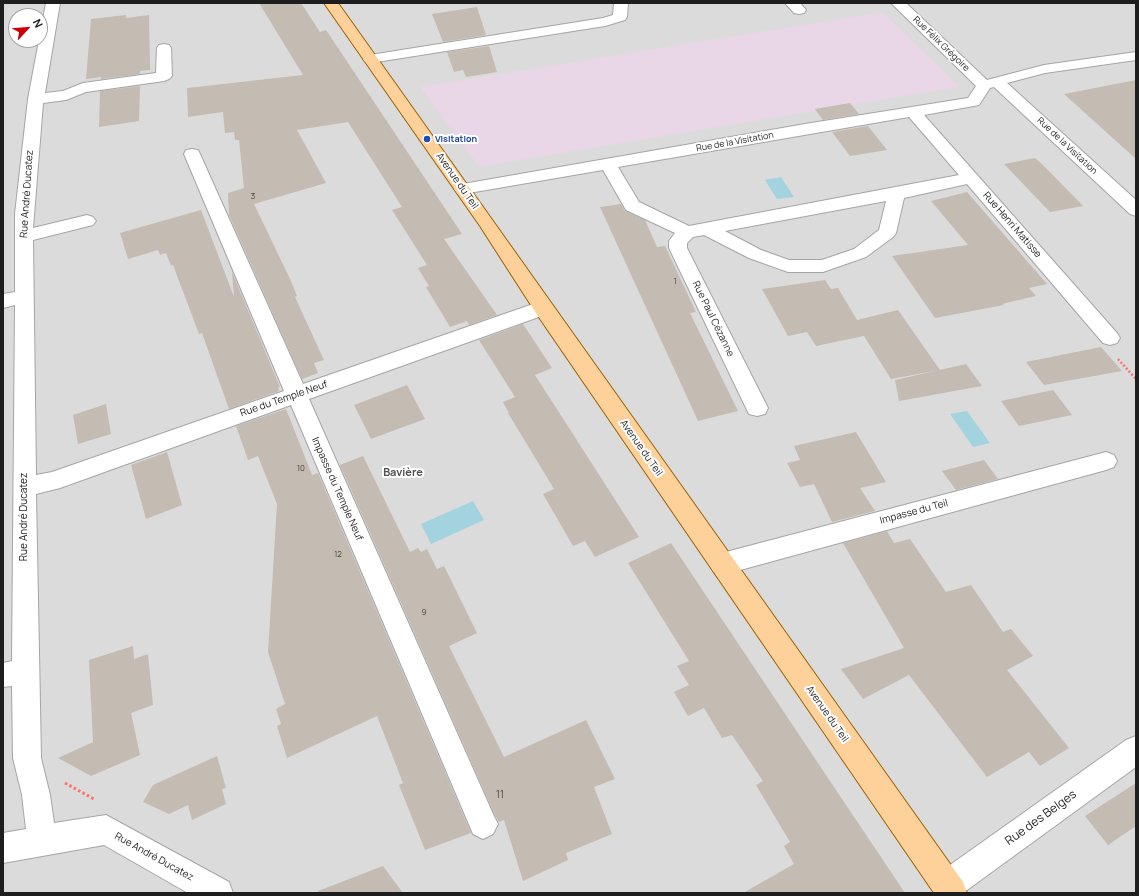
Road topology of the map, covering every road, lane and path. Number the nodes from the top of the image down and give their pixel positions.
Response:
1 (54, 3) edge
2 (331, 3) edge
3 (621, 3) edge
4 (898, 3) edge
5 (164, 48) dead end
6 (1136, 56) edge
7 (370, 59) junction
8 (991, 84) junction
9 (36, 99) junction
10 (913, 112) junction
11 (192, 154) dead end
12 (608, 164) junction
13 (972, 178) junction
14 (463, 189) junction
15 (896, 194) junction
16 (1136, 210) edge
17 (87, 221) dead end
18 (707, 229) junction
19 (687, 232) junction
20 (24, 236) junction
21 (24, 296) junction
22 (3, 301) edge
23 (543, 308) junction
24 (1110, 338) dead end
25 (296, 395) junction
26 (757, 408) dead end
27 (1106, 461) dead end
28 (24, 487) junction
29 (722, 564) junction
30 (14, 673) edge
31 (1136, 750) edge
32 (483, 824) dead end
33 (42, 840) junction
34 (3, 848) edge
35 (949, 889) edge
36 (218, 893) edge

1 - 9 street, Rue André Ducatez
2 - 7 main road, Avenue du Teil
3 - 7 street
4 - 8 street, Rue Félix Grégoire
5 - 9 street
6 - 8 street
7 - 14 main road, Avenue du Teil
8 - 10 street, Rue de la Visitation
8 - 16 street, Rue de la Visitation
9 - 20 street, Rue André Ducatez
10 - 12 street, Rue de la Visitation
10 - 13 street, Rue Henri Matisse
11 - 25 street, Impasse du Temple Neuf
12 - 14 street, Rue de la Visitation
12 - 19 street
13 - 15 street
13 - 24 street, Rue Henri Matisse
14 - 23 main road, Avenue du Teil
15 - 18 street
15 - 18 street
17 - 20 street
18 - 19 street
19 - 26 street, Rue Paul Cézanne
20 - 21 street, Rue André Ducatez
21 - 22 street
21 - 28 street, Rue André Ducatez
23 - 25 street, Rue du Temple Neuf
23 - 29 main road, Avenue du Teil
25 - 28 street, Rue du Temple Neuf
25 - 32 street, Impasse du Temple Neuf
27 - 29 street, Impasse du Teil
28 - 30 street, Rue André Ducatez
29 - 35 main road, Avenue du Teil
30 - 33 street, Rue André Ducatez
31 - 35 street, Rue des Belges
33 - 34 street
33 - 36 street, Rue André Ducatez

